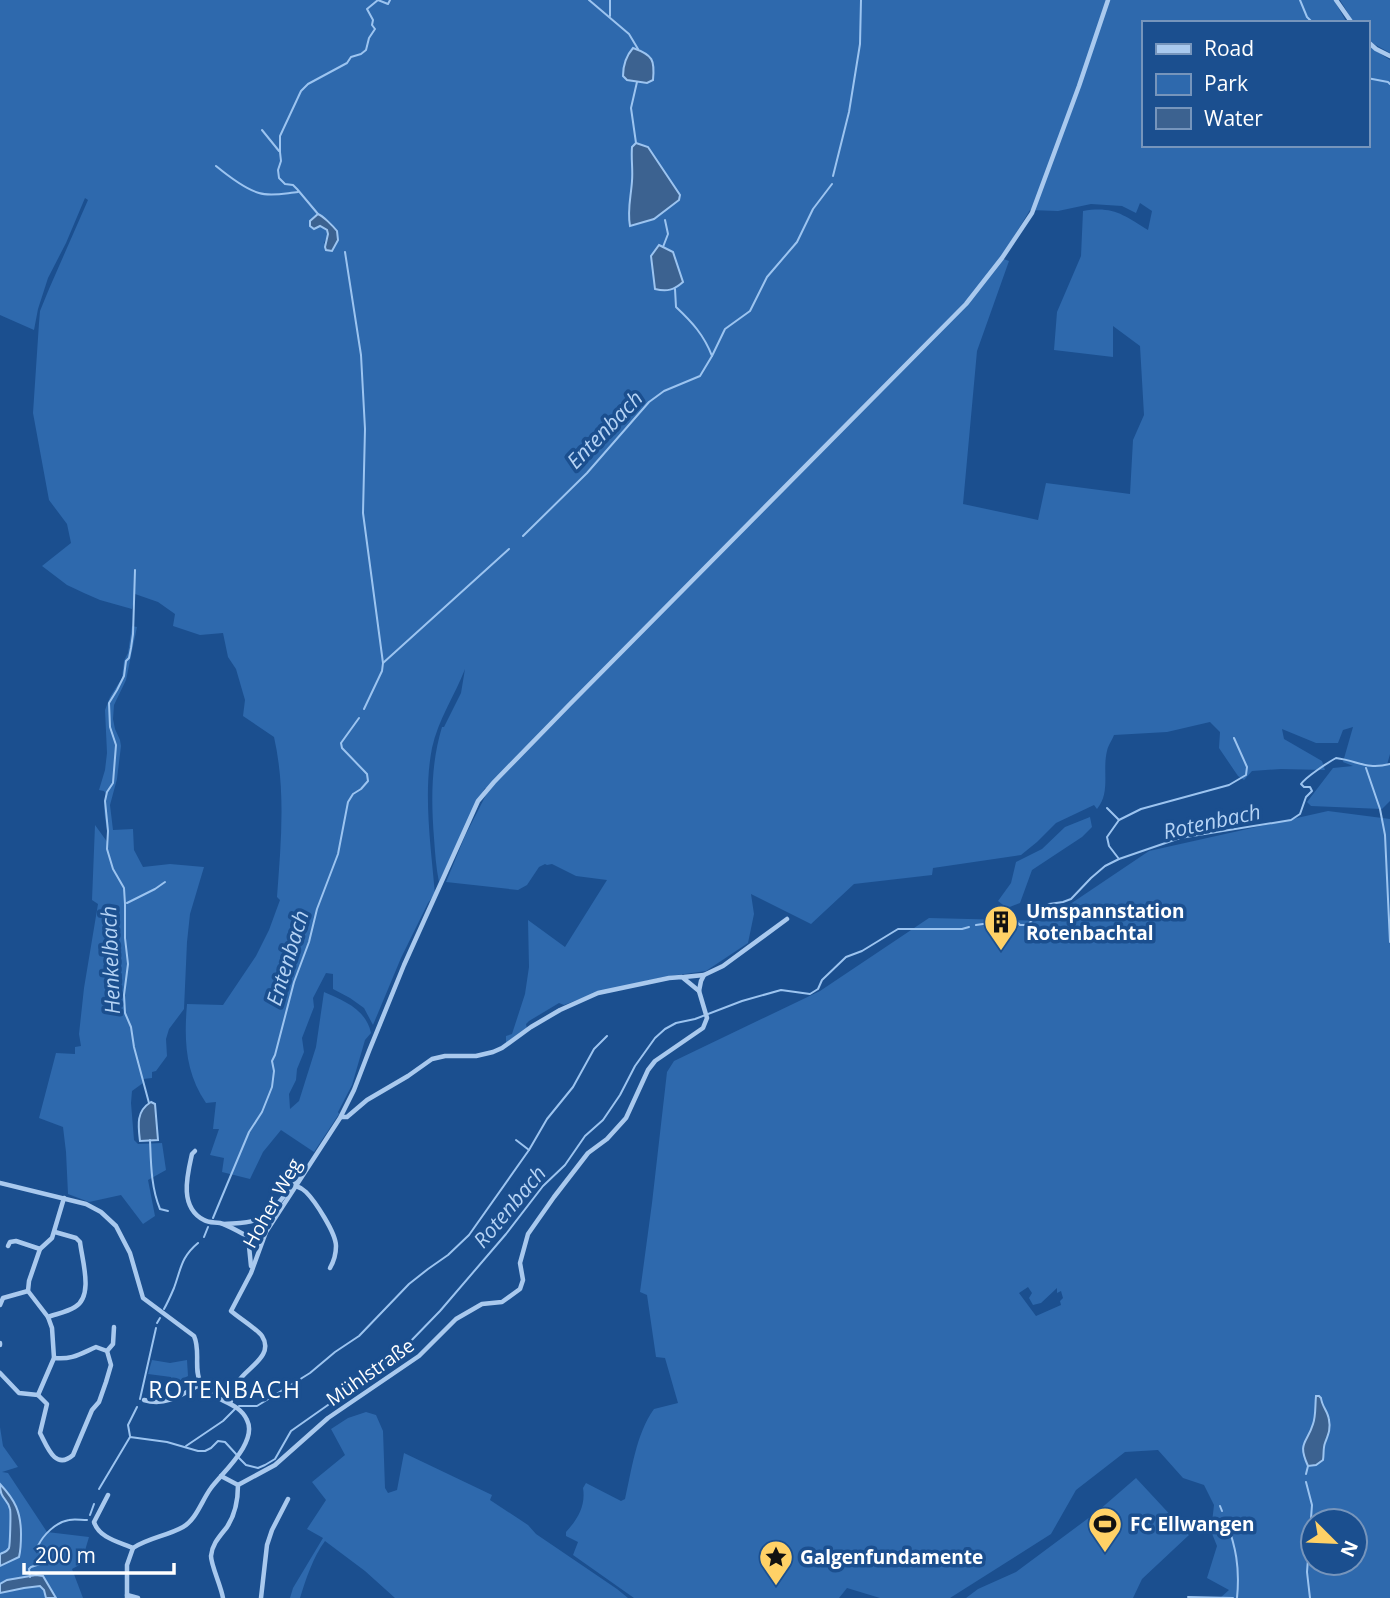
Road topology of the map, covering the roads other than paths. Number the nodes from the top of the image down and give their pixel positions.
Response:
1 (1108, 0) edge
2 (1336, 0) edge
3 (1351, 21) edge
4 (1369, 43) edge
5 (1390, 56) edge
6 (787, 919) dead end
7 (704, 975) junction
8 (682, 977) junction
9 (699, 990) junction
10 (340, 1118) junction
11 (195, 1151) dead end
12 (305, 1170) junction
13 (0, 1183) edge
14 (296, 1186) junction
15 (64, 1198) junction
16 (243, 1223) junction
17 (222, 1224) junction
18 (55, 1232) junction
19 (245, 1235) junction
20 (8, 1246) dead end
21 (40, 1249) junction
22 (330, 1268) dead end
23 (251, 1273) junction
24 (27, 1291) junction
25 (2, 1296) edge
26 (0, 1305) edge
27 (48, 1317) junction
28 (114, 1327) dead end
29 (107, 1350) junction
30 (54, 1358) junction
31 (0, 1373) edge
32 (201, 1384) junction
33 (38, 1395) junction
34 (144, 1400) dead end
35 (233, 1404) junction
36 (221, 1476) junction
37 (238, 1485) junction
38 (108, 1495) dead end
39 (288, 1499) dead end
40 (133, 1548) junction
41 (127, 1597) edge
42 (138, 1598) edge
43 (223, 1598) edge
44 (261, 1598) edge

1 - 10 street, Hoher Weg
2 - 3 street
4 - 5 street
6 - 7 street
7 - 8 street
7 - 9 street
8 - 9 street
8 - 10 street
9 - 37 street, Mühlstraße
10 - 12 street, Hoher Weg
11 - 17 street
12 - 14 street, Hoher Weg
12 - 16 street
13 - 15 street
14 - 22 street
14 - 23 street, Hoher Weg
15 - 18 street
15 - 32 street
16 - 17 street
16 - 19 street
17 - 19 street
18 - 21 street
18 - 27 street
19 - 23 street
20 - 21 street
21 - 24 street
23 - 35 street, Hoher Weg
24 - 25 street
24 - 27 street
25 - 26 street
27 - 30 street
28 - 29 street
29 - 30 street
29 - 33 street
30 - 33 street
31 - 33 street
32 - 34 street
32 - 35 street
35 - 36 street
36 - 37 street
36 - 40 street
37 - 43 street
38 - 40 street
39 - 44 street
40 - 41 street
41 - 42 street

